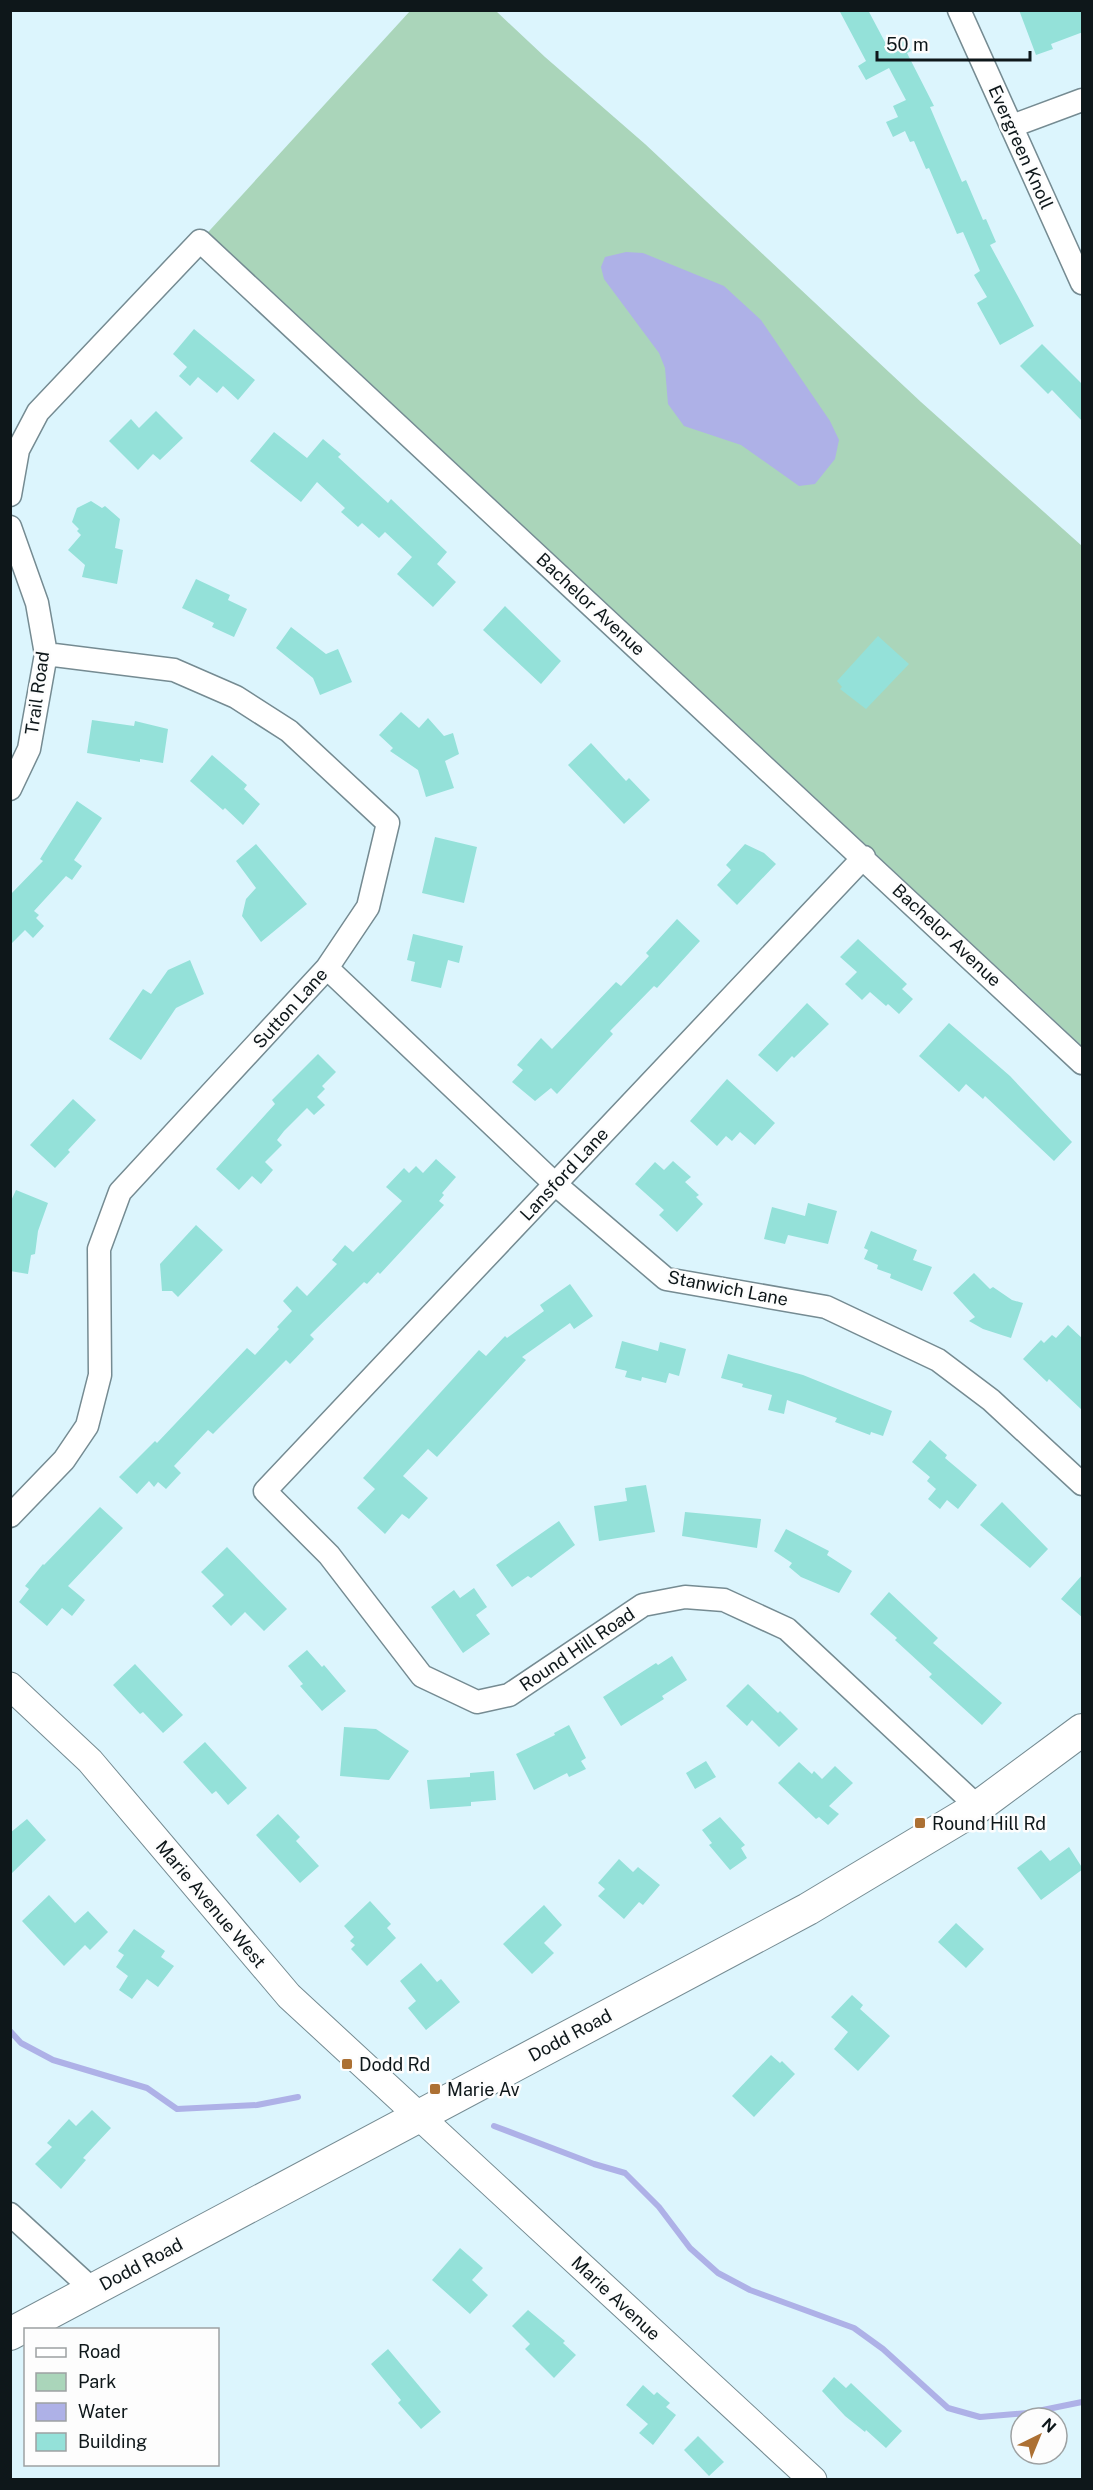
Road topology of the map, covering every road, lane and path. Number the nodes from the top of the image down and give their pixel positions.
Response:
1 (959, 10) edge
2 (1083, 100) edge
3 (1012, 126) junction
4 (1083, 283) edge
5 (10, 495) edge
6 (10, 527) edge
7 (46, 654) junction
8 (10, 789) edge
9 (864, 857) junction
10 (327, 968) junction
11 (1083, 1063) edge
12 (555, 1184) junction
13 (1083, 1484) edge
14 (265, 1491) joint
15 (10, 1516) edge
16 (10, 1686) edge
17 (1083, 1730) edge
18 (978, 1807) junction
19 (418, 2116) junction
20 (10, 2214) edge
21 (93, 2290) junction
22 (10, 2334) edge
23 (813, 2480) edge

1 - 3 street, Evergreen Knoll
2 - 3 street
3 - 4 street, Evergreen Knoll
5 - 9 street, Bachelor Avenue
6 - 7 street, Trail Road
7 - 8 street, Trail Road
7 - 10 street, Sutton Lane
9 - 11 street, Bachelor Avenue
9 - 12 street, Lansford Lane
10 - 12 street, Stanwich Lane
10 - 15 street, Sutton Lane
12 - 13 street, Stanwich Lane
12 - 14 street, Lansford Lane
14 - 18 street, Round Hill Road
16 - 19 street, Marie Avenue West
17 - 18 main road, Dodd Road
18 - 19 main road, Dodd Road
19 - 21 main road, Dodd Road
19 - 23 street, Marie Avenue
20 - 21 street
21 - 22 main road, Dodd Road

